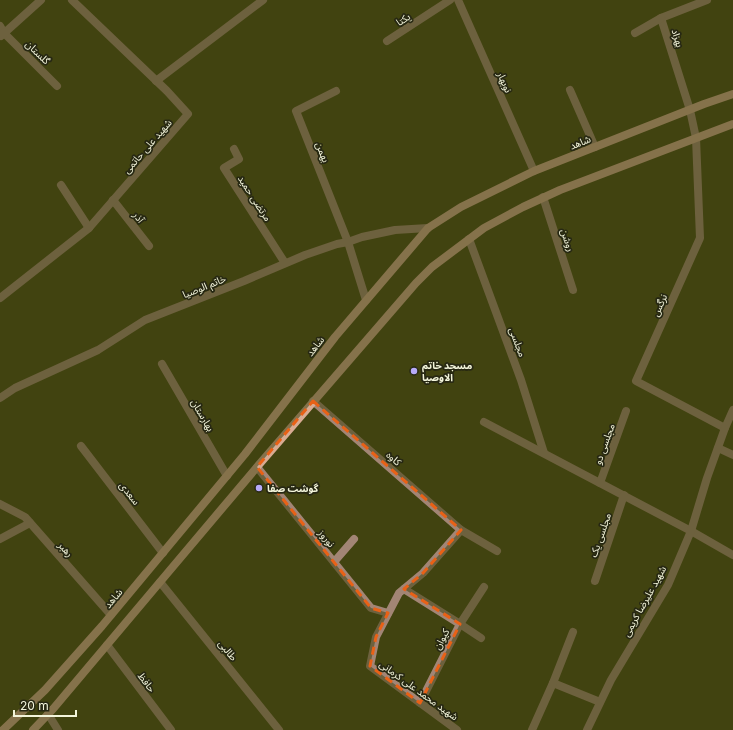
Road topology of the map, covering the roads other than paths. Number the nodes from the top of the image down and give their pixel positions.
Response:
1 (40, 0) edge
2 (72, 0) edge
3 (263, 0) edge
4 (450, 0) edge
5 (458, 0) edge
6 (706, 0) edge
7 (661, 18) junction
8 (1, 32) edge
9 (635, 33) dead end
10 (387, 41) dead end
11 (156, 81) junction
12 (57, 86) dead end
13 (570, 90) dead end
14 (336, 91) dead end
15 (733, 94) edge
16 (690, 110) junction
17 (733, 124) edge
18 (696, 138) junction
19 (595, 147) junction
20 (234, 149) dead end
21 (534, 171) junction
22 (61, 185) dead end
23 (544, 197) junction
24 (113, 200) junction
25 (89, 228) junction
26 (428, 228) junction
27 (469, 239) junction
28 (348, 242) junction
29 (148, 246) dead end
30 (285, 263) junction
31 (573, 290) dead end
32 (0, 298) edge
33 (366, 300) junction
34 (162, 364) dead end
35 (0, 398) edge
36 (313, 401) junction
37 (733, 410) edge
38 (626, 411) dead end
39 (484, 422) dead end
40 (725, 428) junction
41 (81, 446) dead end
42 (718, 448) junction
43 (544, 453) junction
44 (733, 455) edge
45 (257, 467) junction
46 (227, 476) junction
47 (600, 483) junction
48 (624, 495) junction
49 (0, 504) edge
50 (30, 524) junction
51 (461, 530) junction
52 (691, 531) junction
53 (354, 538) dead end
54 (0, 539) edge
55 (497, 551) dead end
56 (163, 553) junction
57 (733, 555) edge
58 (334, 562) junction
59 (595, 581) dead end
60 (160, 582) junction
61 (484, 586) dead end
62 (404, 589) junction
63 (388, 613) junction
64 (111, 615) junction
65 (460, 624) junction
66 (573, 632) dead end
67 (481, 638) dead end
68 (107, 645) junction
69 (553, 683) junction
70 (600, 702) junction
71 (420, 703) junction
72 (48, 714) junction
73 (3, 730) edge
74 (33, 730) edge
75 (58, 730) edge
76 (170, 730) edge
77 (279, 730) edge
78 (456, 730) edge
79 (532, 730) edge
80 (586, 730) edge

1 - 8 street
2 - 11 street, شهید علی حاتمی
3 - 11 street
4 - 10 street, یکتا
5 - 21 street, نوبهار
6 - 7 street, بهزاد
7 - 9 street
7 - 16 street, بهزاد
8 - 12 street, گلستان
11 - 24 street, شهید علی حاتمی
13 - 19 street
14 - 28 street, بهمن
15 - 16 main road, شاهد
16 - 18 street, بهزاد
16 - 19 main road, شاهد
17 - 18 main road
18 - 23 main road
18 - 40 street, نرگس
19 - 21 main road, شاهد
20 - 30 street, مرتضی حمید
21 - 26 main road, شاهد
22 - 25 street
23 - 27 main road
23 - 31 street, روشن
24 - 25 street, شهید علی حاتمی
24 - 29 street, آذر
25 - 32 street, شهید علی حاتمی
26 - 28 street, خاتم الوصیا
26 - 33 main road, شاهد
27 - 36 main road
27 - 43 street, مجلسی
28 - 30 street, خاتم الوصیا
28 - 33 street
30 - 35 street, خاتم الوصیا
33 - 46 main road, شاهد
34 - 46 street, بهارستان
36 - 45 main road
36 - 51 street, کاوه
37 - 40 street, شهید علیرضا کریمی
38 - 47 street, مجلسی دو
39 - 43 street
40 - 42 street, شهید علیرضا کریمی
41 - 56 street, سعدی
42 - 44 street
42 - 52 street, شهید علیرضا کریمی
43 - 47 street
45 - 58 street, نوروز
45 - 60 main road
46 - 56 main road, شاهد
47 - 48 street
48 - 52 street
48 - 59 street, مجلسی یک
49 - 50 street, رهبر
50 - 54 street
50 - 64 street, رهبر
51 - 55 street, کاوه
51 - 62 street
52 - 57 street
52 - 70 street, شهید علیرضا کریمی
53 - 58 street
56 - 64 main road, شاهد
58 - 63 street, نوروز
60 - 68 main road
60 - 77 street, طالبی
61 - 65 street, کیوان
62 - 63 street
62 - 65 street
63 - 71 street, شهید محمد علی کرمانی
64 - 73 main road, شاهد
65 - 67 street
65 - 71 street, کیوان
66 - 69 street
68 - 72 main road
68 - 76 street, حافظ
69 - 70 street
69 - 79 street
70 - 80 street, شهید علیرضا کریمی
71 - 78 street, شهید محمد علی کرمانی
72 - 74 main road
72 - 75 street

